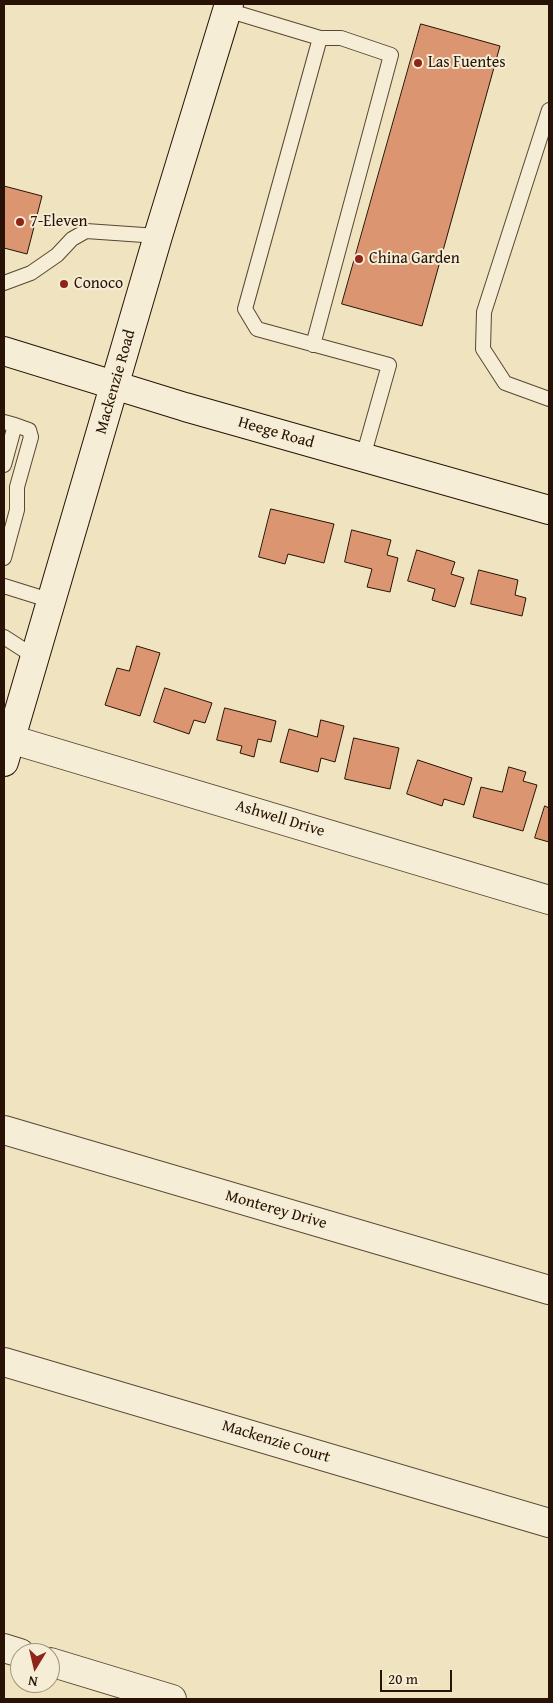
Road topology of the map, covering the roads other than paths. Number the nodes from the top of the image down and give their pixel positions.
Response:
1 (228, 7) edge
2 (320, 38) junction
3 (549, 110) edge
4 (545, 136) edge
5 (158, 236) junction
6 (4, 283) edge
7 (313, 344) junction
8 (4, 351) edge
9 (115, 386) junction
10 (549, 399) edge
11 (10, 423) edge
12 (363, 457) junction
13 (4, 465) edge
14 (549, 510) edge
15 (4, 558) edge
16 (4, 586) edge
17 (52, 601) junction
18 (4, 637) edge
19 (35, 657) junction
20 (7, 750) edge
21 (549, 900) edge
22 (4, 1130) edge
23 (549, 1290) edge
24 (4, 1362) edge
25 (549, 1523) edge
26 (60, 1665) edge
27 (172, 1699) edge

1 - 2 lane
1 - 5 street, Mackenzie Road
2 - 7 lane
2 - 7 lane
3 - 4 lane
4 - 10 lane
5 - 6 lane
5 - 9 street, Mackenzie Road
7 - 12 lane
8 - 9 street, Heege Road
9 - 12 street, Heege Road
9 - 17 street, Mackenzie Road
11 - 13 lane
11 - 15 lane
12 - 14 street, Heege Road
16 - 17 lane
17 - 19 street, Mackenzie Road
18 - 19 lane
19 - 20 street, Mackenzie Road
20 - 21 street, Ashwell Drive
22 - 23 street, Monterey Drive
24 - 25 street, Mackenzie Court
26 - 27 street

